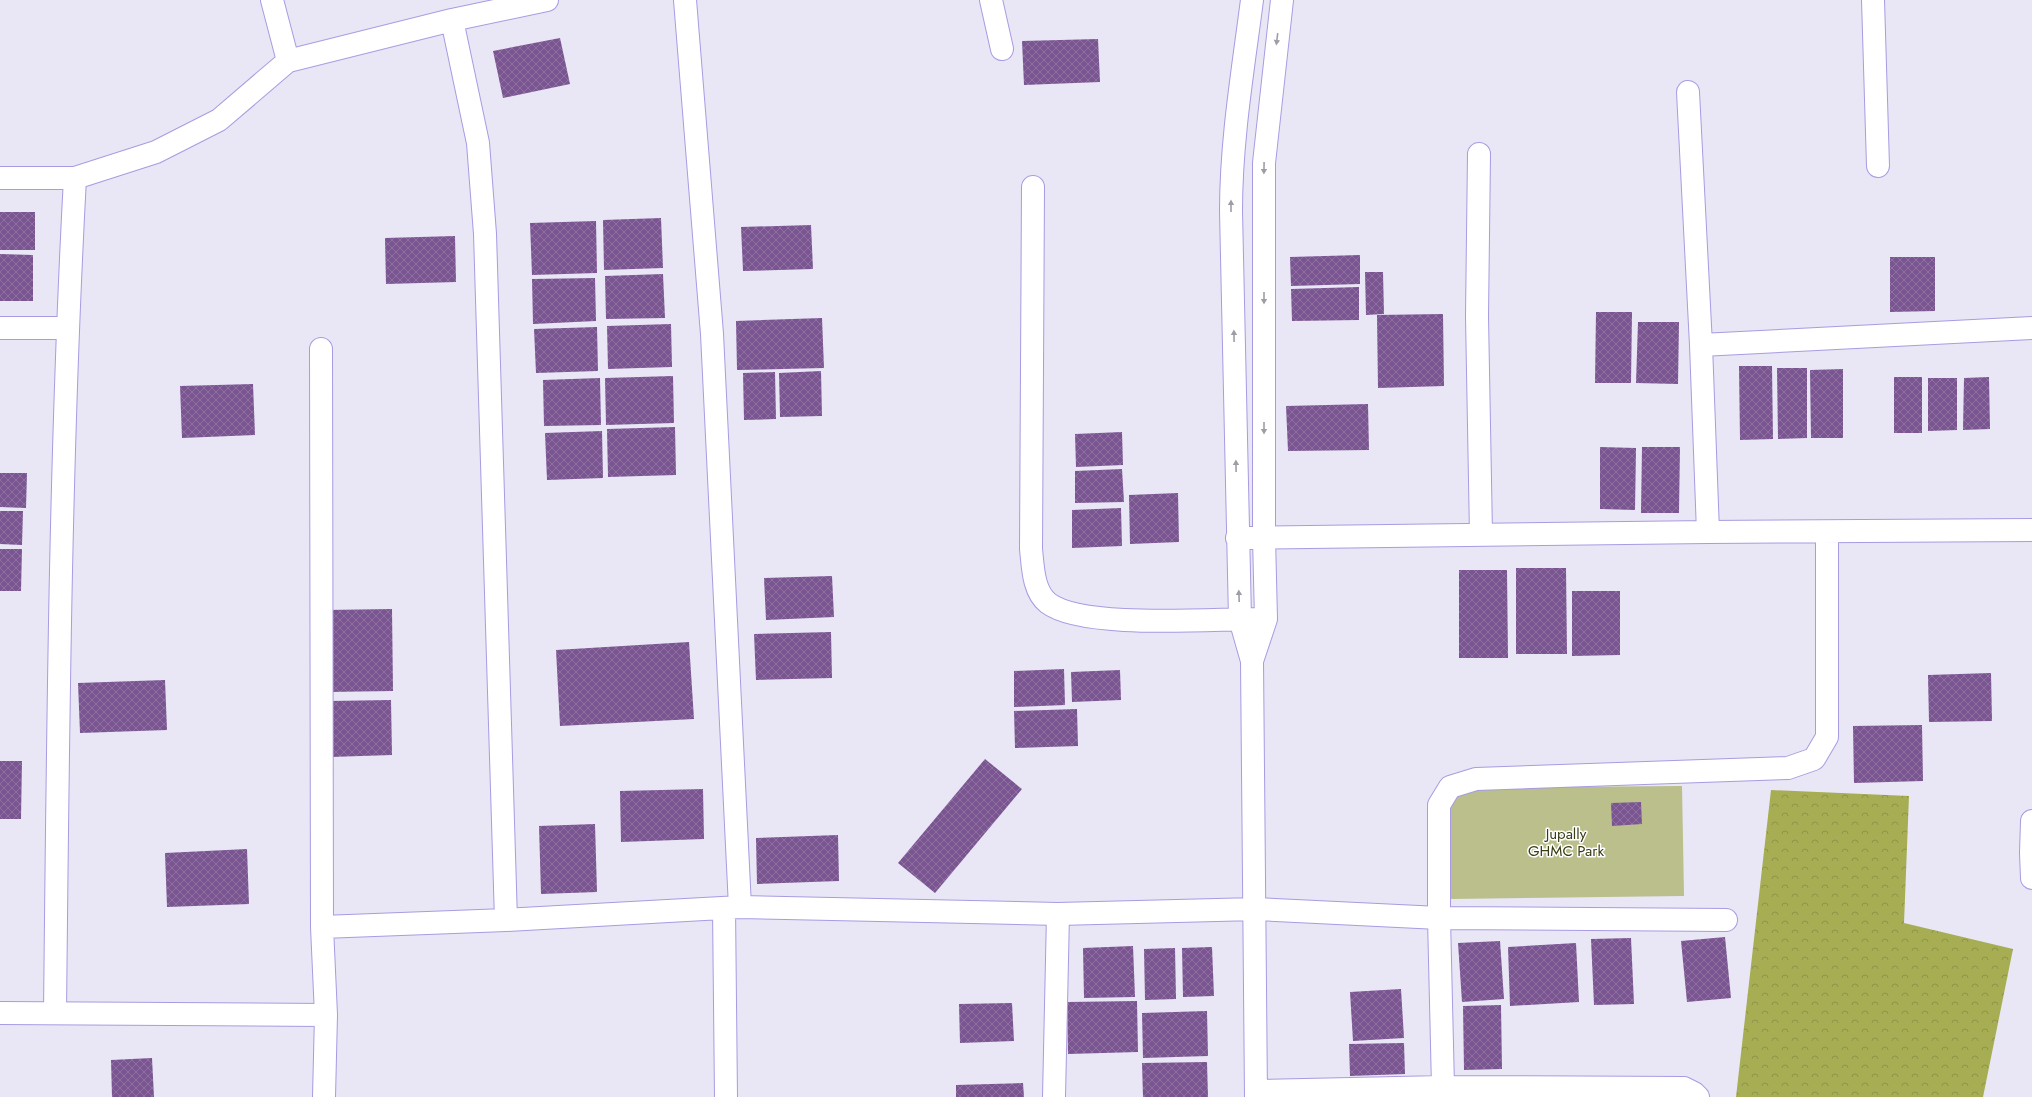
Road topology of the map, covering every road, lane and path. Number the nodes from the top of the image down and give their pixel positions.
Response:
1 (272, 0) edge
2 (547, 0) edge
3 (685, 0) edge
4 (991, 0) edge
5 (1252, 0) edge
6 (1282, 0) edge
7 (1873, 0) edge
8 (452, 20) junction
9 (1002, 49) dead end
10 (288, 61) junction
11 (1688, 92) dead end
12 (1479, 154) dead end
13 (1878, 166) dead end
14 (0, 178) edge
15 (75, 178) junction
16 (1033, 187) dead end
17 (0, 328) edge
18 (67, 328) junction
19 (2032, 328) edge
20 (1701, 345) junction
21 (321, 349) dead end
22 (2032, 530) edge
23 (1708, 532) junction
24 (1827, 532) junction
25 (1481, 535) junction
26 (1237, 538) junction
27 (1264, 538) junction
28 (1240, 619) junction
29 (1266, 619) junction
30 (1252, 661) junction
31 (2032, 821) edge
32 (2032, 878) edge
33 (732, 908) junction
34 (1256, 909) junction
35 (1058, 914) junction
36 (1439, 918) junction
37 (506, 920) junction
38 (1726, 920) dead end
39 (322, 927) junction
40 (0, 1013) edge
41 (55, 1013) junction
42 (326, 1015) junction
43 (1443, 1087) junction
44 (1528, 1093) edge
45 (1256, 1094) edge
46 (324, 1097) edge
47 (726, 1097) edge
48 (1054, 1097) edge
49 (1698, 1097) edge

1 - 10 street
2 - 8 street
3 - 33 street
4 - 9 street
26 -> 5 street
6 -> 27 street
7 - 13 street
8 - 10 street
8 - 37 street
10 - 15 street
11 - 20 street
12 - 25 street
14 - 15 street
15 - 18 street
16 - 28 street
17 - 18 street
18 - 41 street
19 - 20 street
20 - 23 street
21 - 39 street
22 - 24 street
23 - 24 street
23 - 25 street
24 - 36 street
25 - 27 street
26 - 27 street
28 -> 26 street
27 - 29 street
28 - 29 street
28 - 30 street
29 - 30 street
30 - 34 street
31 - 32 street
33 - 35 street
33 - 37 street
33 - 47 street
34 - 35 street
34 - 36 street
34 - 45 street
35 - 48 street
36 - 38 street
36 - 43 street
37 - 39 street
39 - 42 street
40 - 41 street
41 - 42 street
42 - 46 street
43 - 44 street
43 - 45 street
44 - 49 street

